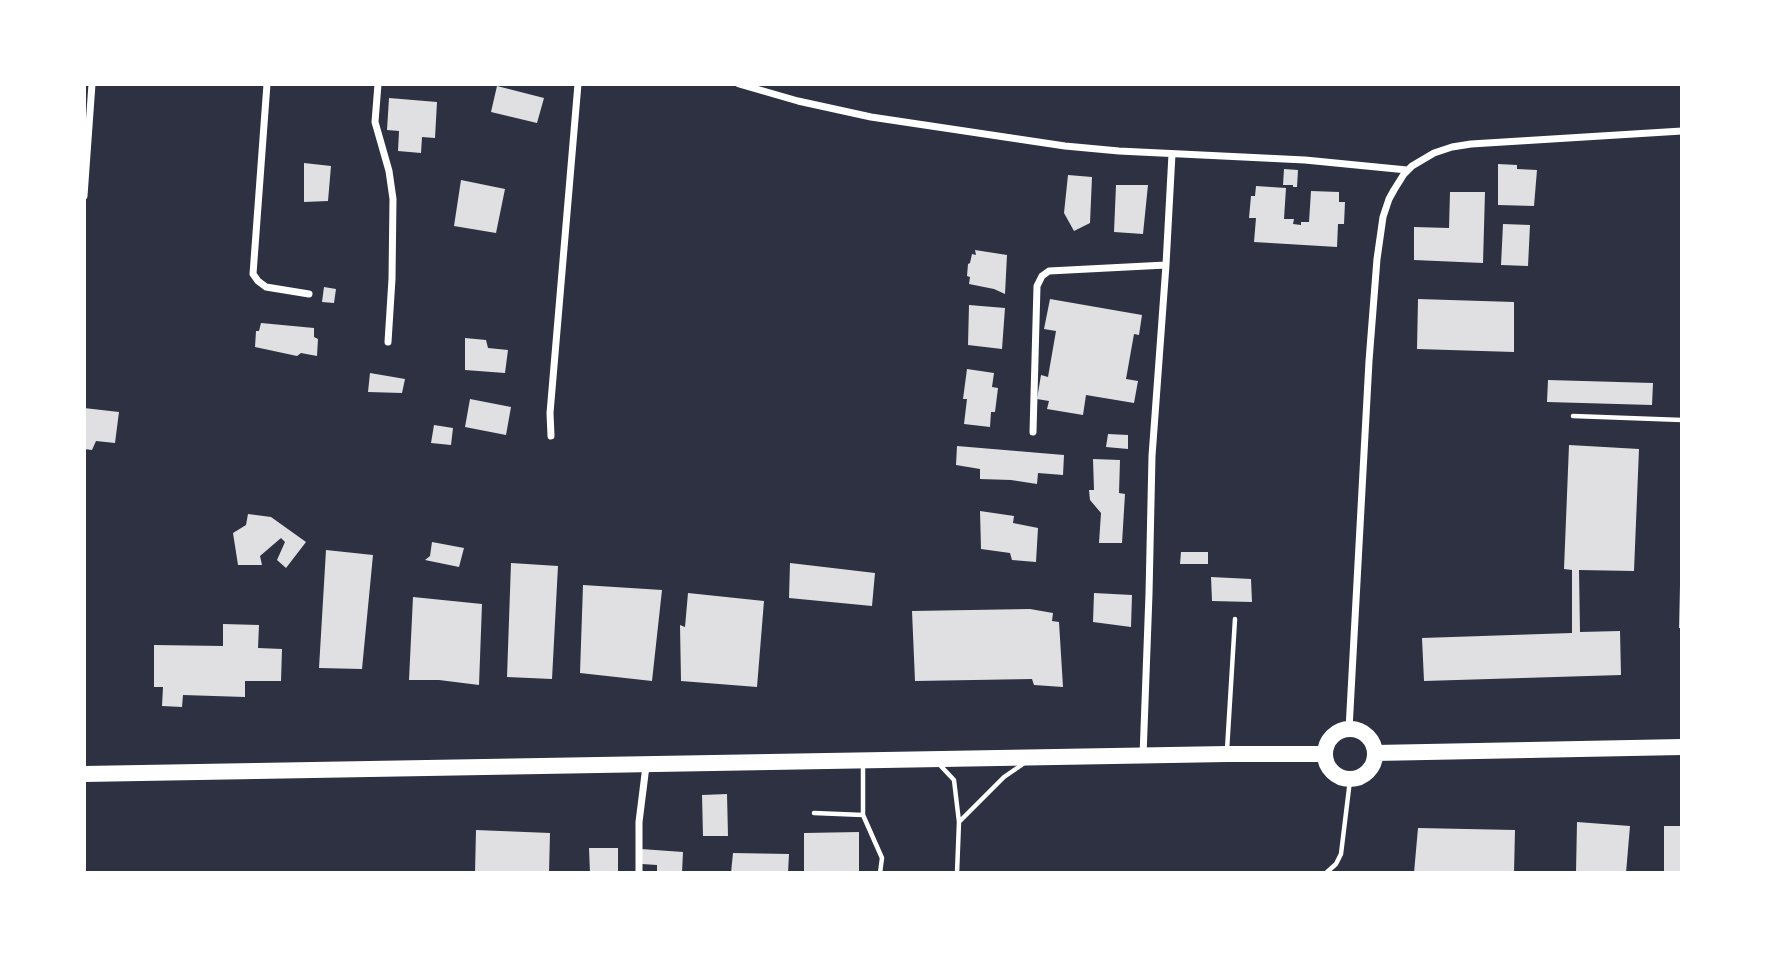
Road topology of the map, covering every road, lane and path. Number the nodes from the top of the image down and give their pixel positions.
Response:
1 (92, 84) edge
2 (267, 84) edge
3 (378, 84) edge
4 (578, 84) edge
5 (739, 84) edge
6 (1682, 131) edge
7 (1172, 154) junction
8 (1407, 170) junction
9 (84, 196) edge
10 (1166, 265) junction
11 (309, 294) dead end
12 (388, 342) dead end
13 (1573, 416) dead end
14 (1682, 420) edge
15 (1033, 432) dead end
16 (551, 436) dead end
17 (1236, 619) dead end
18 (1349, 729) junction
19 (1682, 747) edge
20 (1375, 752) junction
21 (1227, 754) junction
22 (1324, 754) junction
23 (1143, 756) junction
24 (1030, 759) junction
25 (935, 760) junction
26 (863, 761) junction
27 (646, 765) junction
28 (84, 774) edge
29 (1350, 779) junction
30 (814, 813) dead end
31 (863, 815) junction
32 (959, 822) junction
33 (639, 873) edge
34 (880, 873) edge
35 (957, 873) edge
36 (1326, 873) edge

1 - 9 street
2 - 11 street
3 - 12 street
4 - 16 street
5 - 7 street
6 - 8 street
7 - 8 street
7 - 10 street
8 - 18 street
10 - 15 street
10 - 23 street
13 - 14 lane
17 - 21 lane
18 - 20 main road
18 - 22 main road
19 - 20 main road
20 - 29 main road
21 - 22 main road
21 - 23 main road
22 - 29 main road
23 - 24 main road
24 - 25 main road
24 - 32 lane
25 - 26 main road
25 - 32 lane
26 - 27 main road
26 - 31 lane
27 - 28 main road
27 - 33 street
29 - 36 lane
30 - 31 lane
31 - 34 lane
32 - 35 lane

